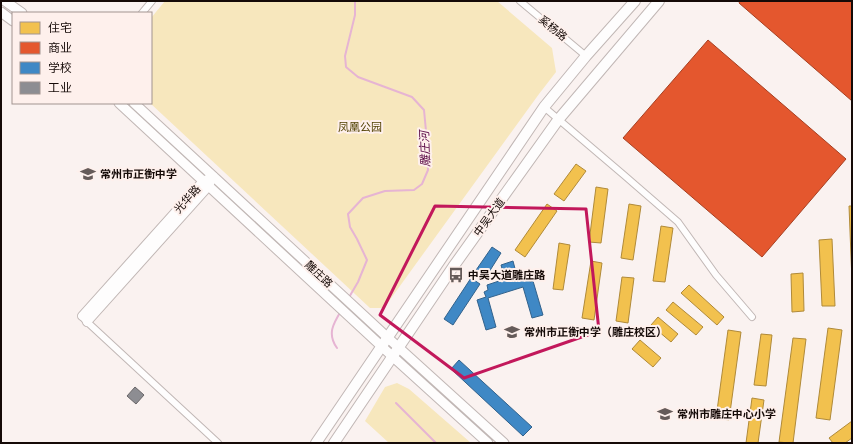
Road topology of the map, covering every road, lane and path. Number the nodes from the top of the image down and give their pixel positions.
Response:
1 (5, 1) edge
2 (152, 1) edge
3 (520, 1) edge
4 (634, 1) edge
5 (659, 1) edge
6 (1, 12) edge
7 (21, 12) edge
8 (143, 12) edge
9 (12, 19) edge
10 (586, 56) junction
11 (120, 104) edge
12 (135, 104) edge
13 (544, 107) junction
14 (558, 120) junction
15 (213, 176) junction
16 (206, 184) junction
17 (752, 317) dead end
18 (84, 319) joint
19 (388, 337) junction
20 (381, 346) junction
21 (399, 347) junction
22 (392, 356) junction
23 (218, 443) edge
24 (316, 443) edge
25 (334, 443) edge
26 (488, 443) edge
27 (504, 443) edge

1 - 7 main road
2 - 8 street
3 - 10 street, 奚杨路
4 - 10 main road, 中吴大道
5 - 14 main road, 中吴大道
6 - 9 main road
10 - 13 main road, 中吴大道
11 - 16 main road, 雕庄路
12 - 15 main road, 雕庄路
13 - 14 street
13 - 19 main road, 中吴大道
14 - 17 street
14 - 21 main road, 中吴大道
15 - 16 street, 光华路
15 - 19 main road, 雕庄路
16 - 18 street, 光华路
16 - 20 main road, 雕庄路
18 - 23 street
19 - 20 main road, 中吴大道
19 - 21 main road, 雕庄路
20 - 22 main road, 雕庄路
20 - 24 main road, 中吴大道
21 - 22 main road, 中吴大道
21 - 27 main road, 雕庄路
22 - 25 main road, 中吴大道
22 - 26 main road, 雕庄路

